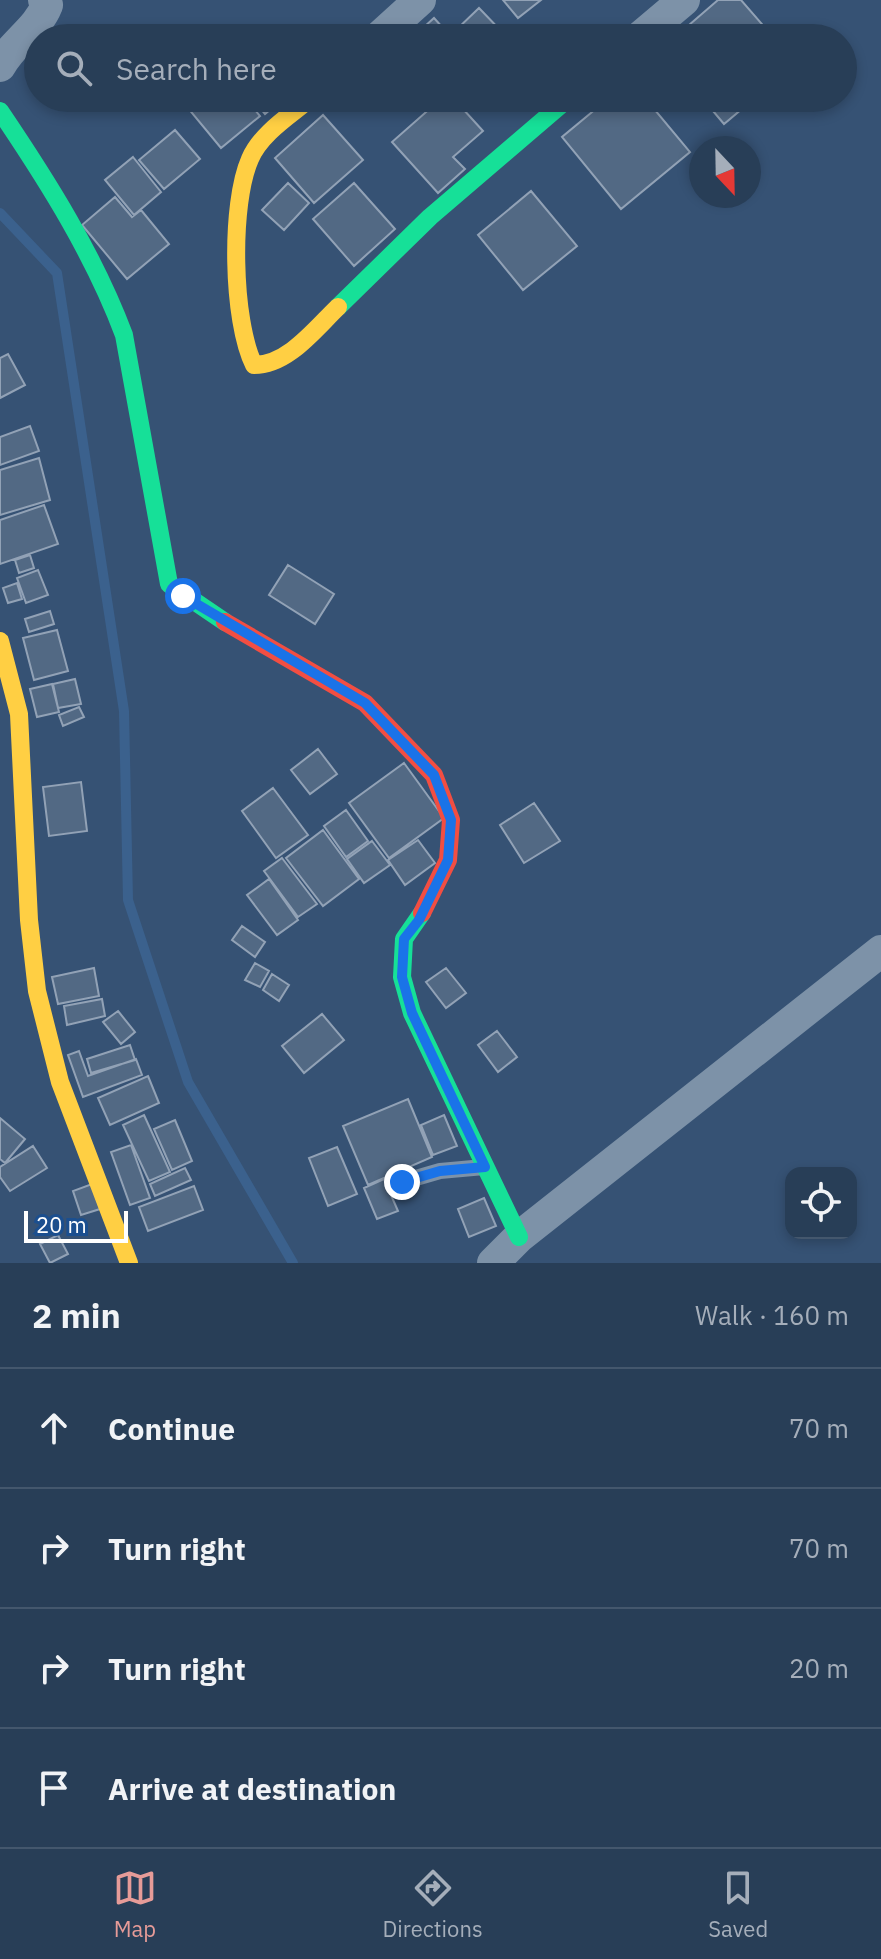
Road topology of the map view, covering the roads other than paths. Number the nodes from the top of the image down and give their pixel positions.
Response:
1 (44, 0) edge
2 (420, 0) edge
3 (684, 0) edge
4 (37, 24) edge
5 (393, 24) edge
6 (656, 24) edge
7 (24, 36) edge
8 (0, 66) edge
9 (0, 111) edge
10 (297, 112) edge
11 (553, 112) edge
12 (0, 641) edge
13 (881, 951) edge
14 (485, 1167) junction
15 (402, 1182) dead end
16 (519, 1237) junction
17 (129, 1263) edge
18 (493, 1263) edge

1 - 4 street
2 - 5 street
3 - 6 street
7 - 8 street
9 - 14 street
10 - 11 street
12 - 17 street
13 - 16 street
14 - 15 lane
14 - 16 street
16 - 18 street

